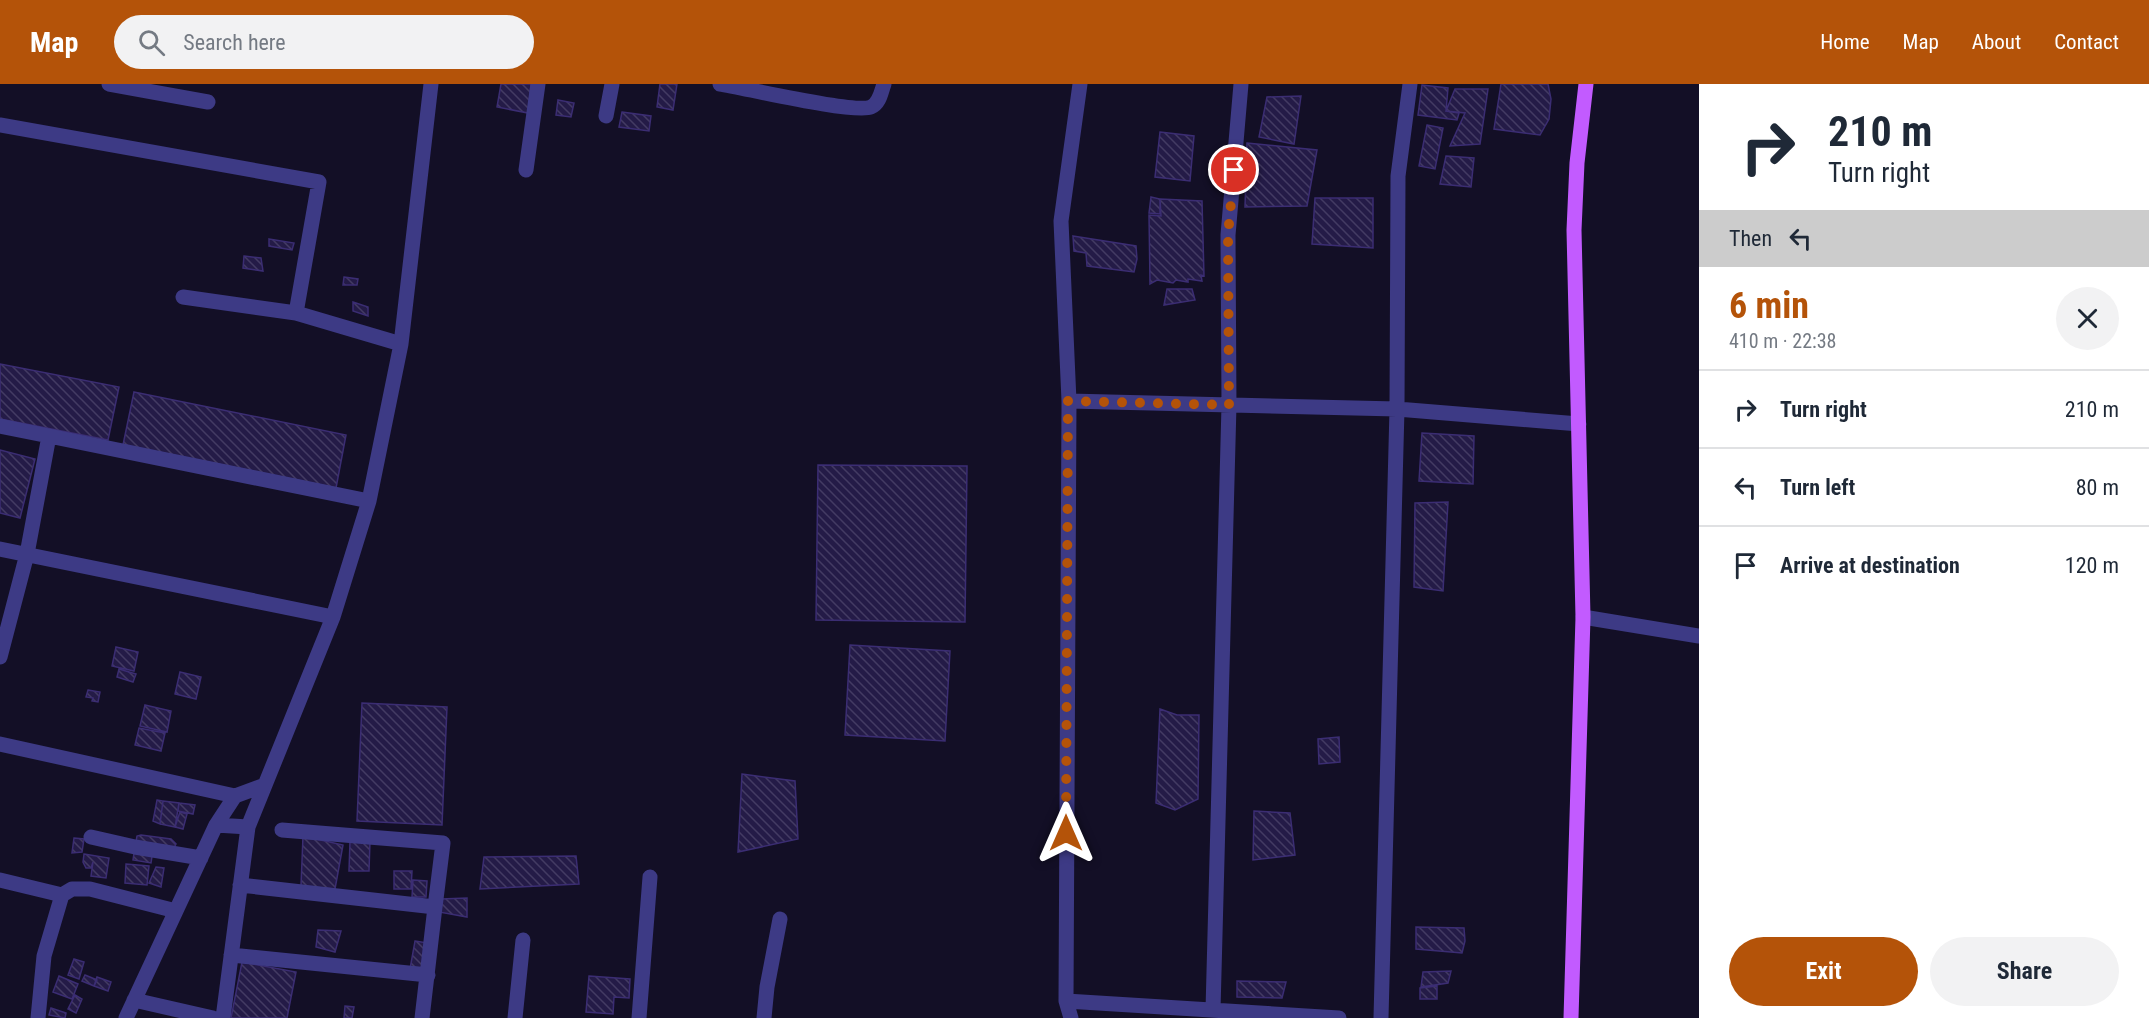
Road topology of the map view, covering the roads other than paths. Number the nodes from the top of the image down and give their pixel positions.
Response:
1 (110, 84) edge
2 (431, 84) edge
3 (538, 84) edge
4 (612, 84) edge
5 (720, 84) edge
6 (884, 84) edge
7 (1080, 84) edge
8 (1241, 84) edge
9 (1410, 84) edge
10 (1586, 84) edge
11 (208, 102) dead end
12 (606, 116) dead end
13 (0, 125) edge
14 (526, 170) dead end
15 (183, 297) dead end
16 (296, 313) junction
17 (401, 344) junction
18 (1068, 401) junction
19 (1229, 405) junction
20 (1397, 409) junction
21 (1579, 424) junction
22 (0, 426) edge
23 (49, 436) junction
24 (369, 501) junction
25 (0, 549) edge
26 (27, 554) junction
27 (333, 617) junction
28 (1583, 617) junction
29 (1699, 636) edge
30 (0, 657) edge
31 (0, 744) edge
32 (265, 785) junction
33 (235, 796) junction
34 (216, 825) junction
35 (248, 827) junction
36 (282, 830) dead end
37 (91, 837) dead end
38 (201, 858) junction
39 (650, 877) dead end
40 (0, 880) edge
41 (240, 885) junction
42 (62, 895) junction
43 (435, 907) junction
44 (176, 911) junction
45 (780, 919) dead end
46 (523, 940) dead end
47 (231, 955) junction
48 (428, 975) junction
49 (134, 1000) junction
50 (1066, 1001) junction
51 (1213, 1010) junction
52 (39, 1018) edge
53 (126, 1018) edge
54 (213, 1018) edge
55 (223, 1018) edge
56 (422, 1018) edge
57 (515, 1018) edge
58 (639, 1018) edge
59 (764, 1018) edge
60 (1071, 1018) edge
61 (1339, 1018) edge
62 (1381, 1018) edge
63 (1571, 1018) edge

1 - 11 street
2 - 17 street
3 - 14 street
4 - 12 street
5 - 6 street
7 - 18 street
8 - 19 street
9 - 20 street
10 - 21 main road
13 - 16 street
15 - 16 street
16 - 17 street
17 - 24 street
18 - 19 street
18 - 50 street
19 - 20 street
19 - 51 street
20 - 21 street
20 - 62 street
21 - 28 main road
22 - 23 street
23 - 24 street
23 - 26 street
24 - 27 street
25 - 26 street
26 - 27 street
26 - 30 street
27 - 32 street
28 - 29 street
28 - 63 main road
31 - 33 street
32 - 33 street
32 - 35 street
33 - 34 street
34 - 35 street
34 - 38 street
35 - 41 street
36 - 43 street
37 - 38 street
38 - 44 street
39 - 58 street
40 - 42 street
41 - 43 street
41 - 47 street
42 - 44 street
42 - 52 street
43 - 48 street
44 - 49 street
45 - 59 street
46 - 57 street
47 - 48 street
47 - 55 street
48 - 56 street
49 - 53 street
49 - 54 street
50 - 51 street
50 - 60 street
51 - 61 street

